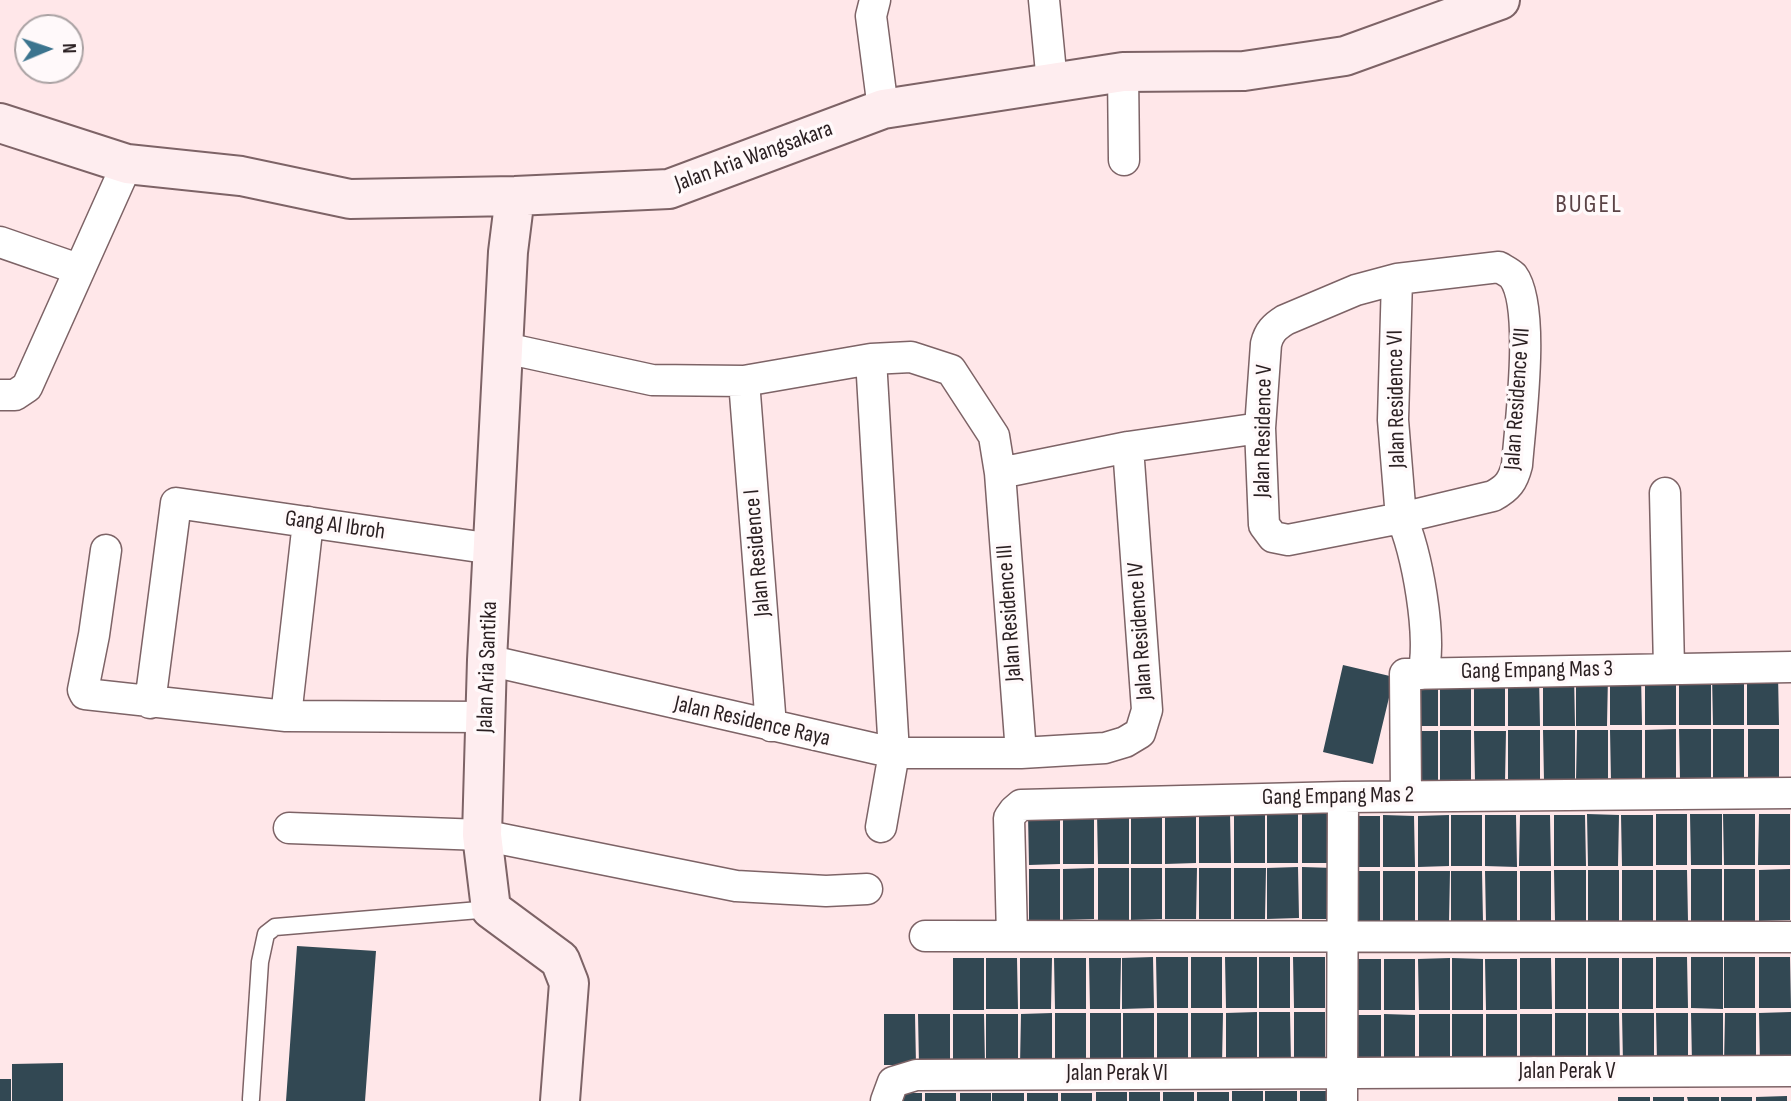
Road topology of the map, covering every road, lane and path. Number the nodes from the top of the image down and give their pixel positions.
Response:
1 (875, 0) edge
2 (1044, 0) edge
3 (1500, 0) edge
4 (1123, 72) junction
5 (1052, 83) junction
6 (883, 109) junction
7 (0, 124) edge
8 (1124, 160) dead end
9 (127, 164) junction
10 (515, 197) junction
11 (0, 242) edge
12 (78, 269) junction
13 (1397, 279) junction
14 (505, 348) junction
15 (871, 359) junction
16 (744, 381) junction
17 (0, 395) edge
18 (1260, 428) junction
19 (1128, 447) junction
20 (1000, 473) junction
21 (1665, 493) dead end
22 (1401, 518) junction
23 (309, 522) junction
24 (493, 549) junction
25 (106, 550) dead end
26 (487, 660) junction
27 (1791, 667) edge
28 (1669, 668) junction
29 (1422, 674) junction
30 (149, 703) junction
31 (286, 716) junction
32 (486, 717) junction
33 (771, 726) junction
34 (894, 753) junction
35 (1021, 753) junction
36 (1791, 793) edge
37 (1406, 796) junction
38 (1343, 797) junction
39 (881, 827) dead end
40 (289, 828) dead end
41 (482, 835) junction
42 (867, 889) dead end
43 (491, 909) junction
44 (926, 936) dead end
45 (1012, 936) junction
46 (1342, 937) junction
47 (1791, 937) edge
48 (1791, 1071) edge
49 (1342, 1087) edge
50 (890, 1092) edge
51 (251, 1098) dead end
52 (560, 1101) edge

1 - 6 street
2 - 5 street
3 - 4 street, Jalan Aria Wangsakara
4 - 5 street, Jalan Aria Wangsakara
4 - 8 street
5 - 6 street, Jalan Aria Wangsakara
6 - 10 street, Jalan Aria Wangsakara
7 - 9 street, Jalan Aria Wangsakara
9 - 10 street, Jalan Aria Wangsakara
9 - 12 street
10 - 14 street, Jalan Aria Santika
11 - 12 street
12 - 17 street
13 - 18 street, Jalan Residence V
13 - 22 street, Jalan Residence VI
13 - 22 street, Jalan Residence VII
14 - 16 street, Jalan Residence III
14 - 24 street, Jalan Aria Santika
15 - 16 street, Jalan Residence III
15 - 20 street, Jalan Residence III
15 - 34 street
16 - 33 street, Jalan Residence I
18 - 19 street
18 - 22 street, Jalan Residence V
19 - 20 street
19 - 35 street, Jalan Residence IV
20 - 35 street, Jalan Residence III
21 - 28 street
22 - 29 street, Jalan Residence VI
23 - 24 street, Gang Al Ibroh
23 - 30 street, Gang Al Ibroh
23 - 31 street
24 - 26 street, Jalan Aria Santika
25 - 30 street
26 - 32 street, Jalan Aria Santika
26 - 33 street, Jalan Residence Raya
27 - 28 street, Gang Empang Mas 3
28 - 29 street, Gang Empang Mas 3
29 - 37 street
30 - 31 street
31 - 32 street
32 - 41 street, Jalan Aria Santika
33 - 34 street, Jalan Residence Raya
34 - 35 street, Jalan Residence Raya
34 - 39 street
36 - 37 street, Gang Empang Mas 2
37 - 38 street, Gang Empang Mas 2
38 - 45 street, Gang Empang Mas 2
38 - 46 street
40 - 41 street
41 - 42 street
41 - 43 street, Jalan Aria Santika
43 - 51 lane
43 - 52 street
44 - 45 street
45 - 46 street
46 - 47 street
46 - 49 street
48 - 49 street, Jalan Perak V
49 - 50 street, Jalan Perak VI

